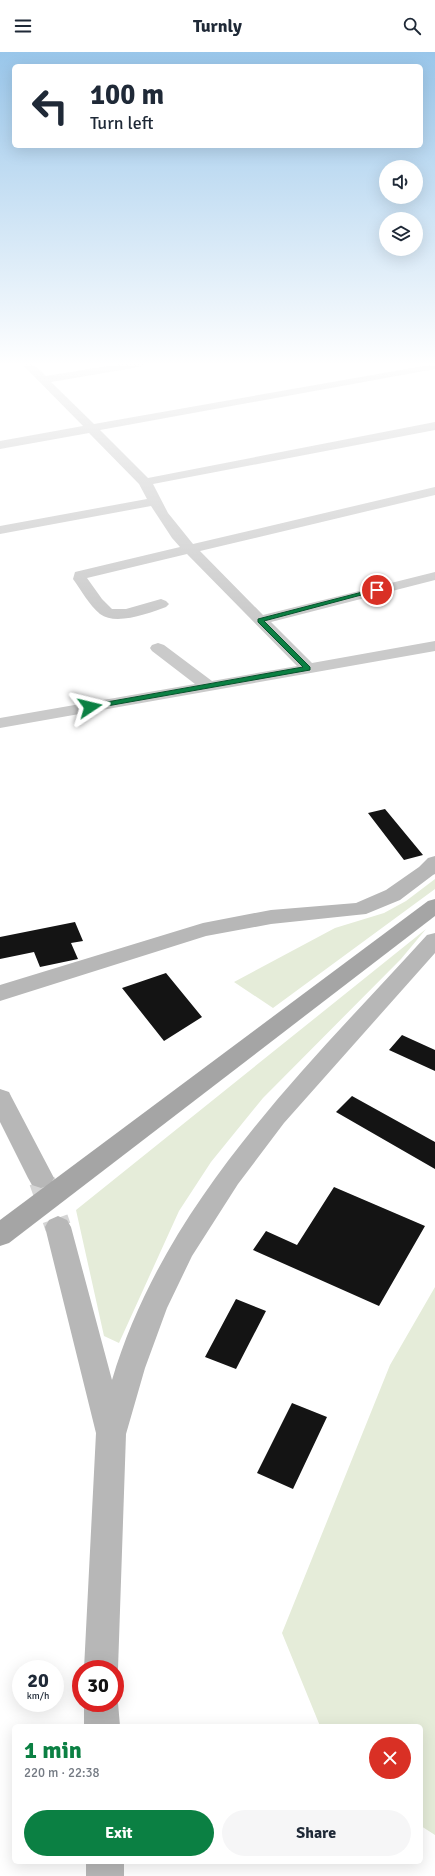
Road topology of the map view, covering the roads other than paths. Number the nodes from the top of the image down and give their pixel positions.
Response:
1 (113, 449) edge
2 (315, 449) edge
3 (145, 482) junction
4 (435, 491) edge
5 (156, 501) junction
6 (0, 530) edge
7 (190, 549) junction
8 (435, 576) edge
9 (161, 604) dead end
10 (260, 620) junction
11 (435, 646) edge
12 (158, 648) dead end
13 (308, 668) junction
14 (210, 686) junction
15 (0, 723) edge
16 (435, 862) edge
17 (435, 906) edge
18 (435, 940) edge
19 (0, 994) edge
20 (0, 1098) edge
21 (41, 1178) tunnel mouth
22 (58, 1227) tunnel mouth
23 (0, 1235) edge
24 (111, 1434) junction
25 (101, 1660) edge
26 (101, 1712) edge
27 (102, 1724) edge
28 (105, 1864) edge
29 (105, 1876) edge

1 - 3 street
2 - 3 street
3 - 5 street
4 - 7 street
5 - 6 street
5 - 7 street
7 - 9 street
7 - 10 street
8 - 10 street
10 - 13 street
11 - 13 street
12 - 14 street
13 - 14 street
14 - 15 street
16 - 19 main road
17 - 23 main road
18 - 24 main road
20 - 21 main road
22 - 24 main road
24 - 25 main road
26 - 27 main road
28 - 29 main road

